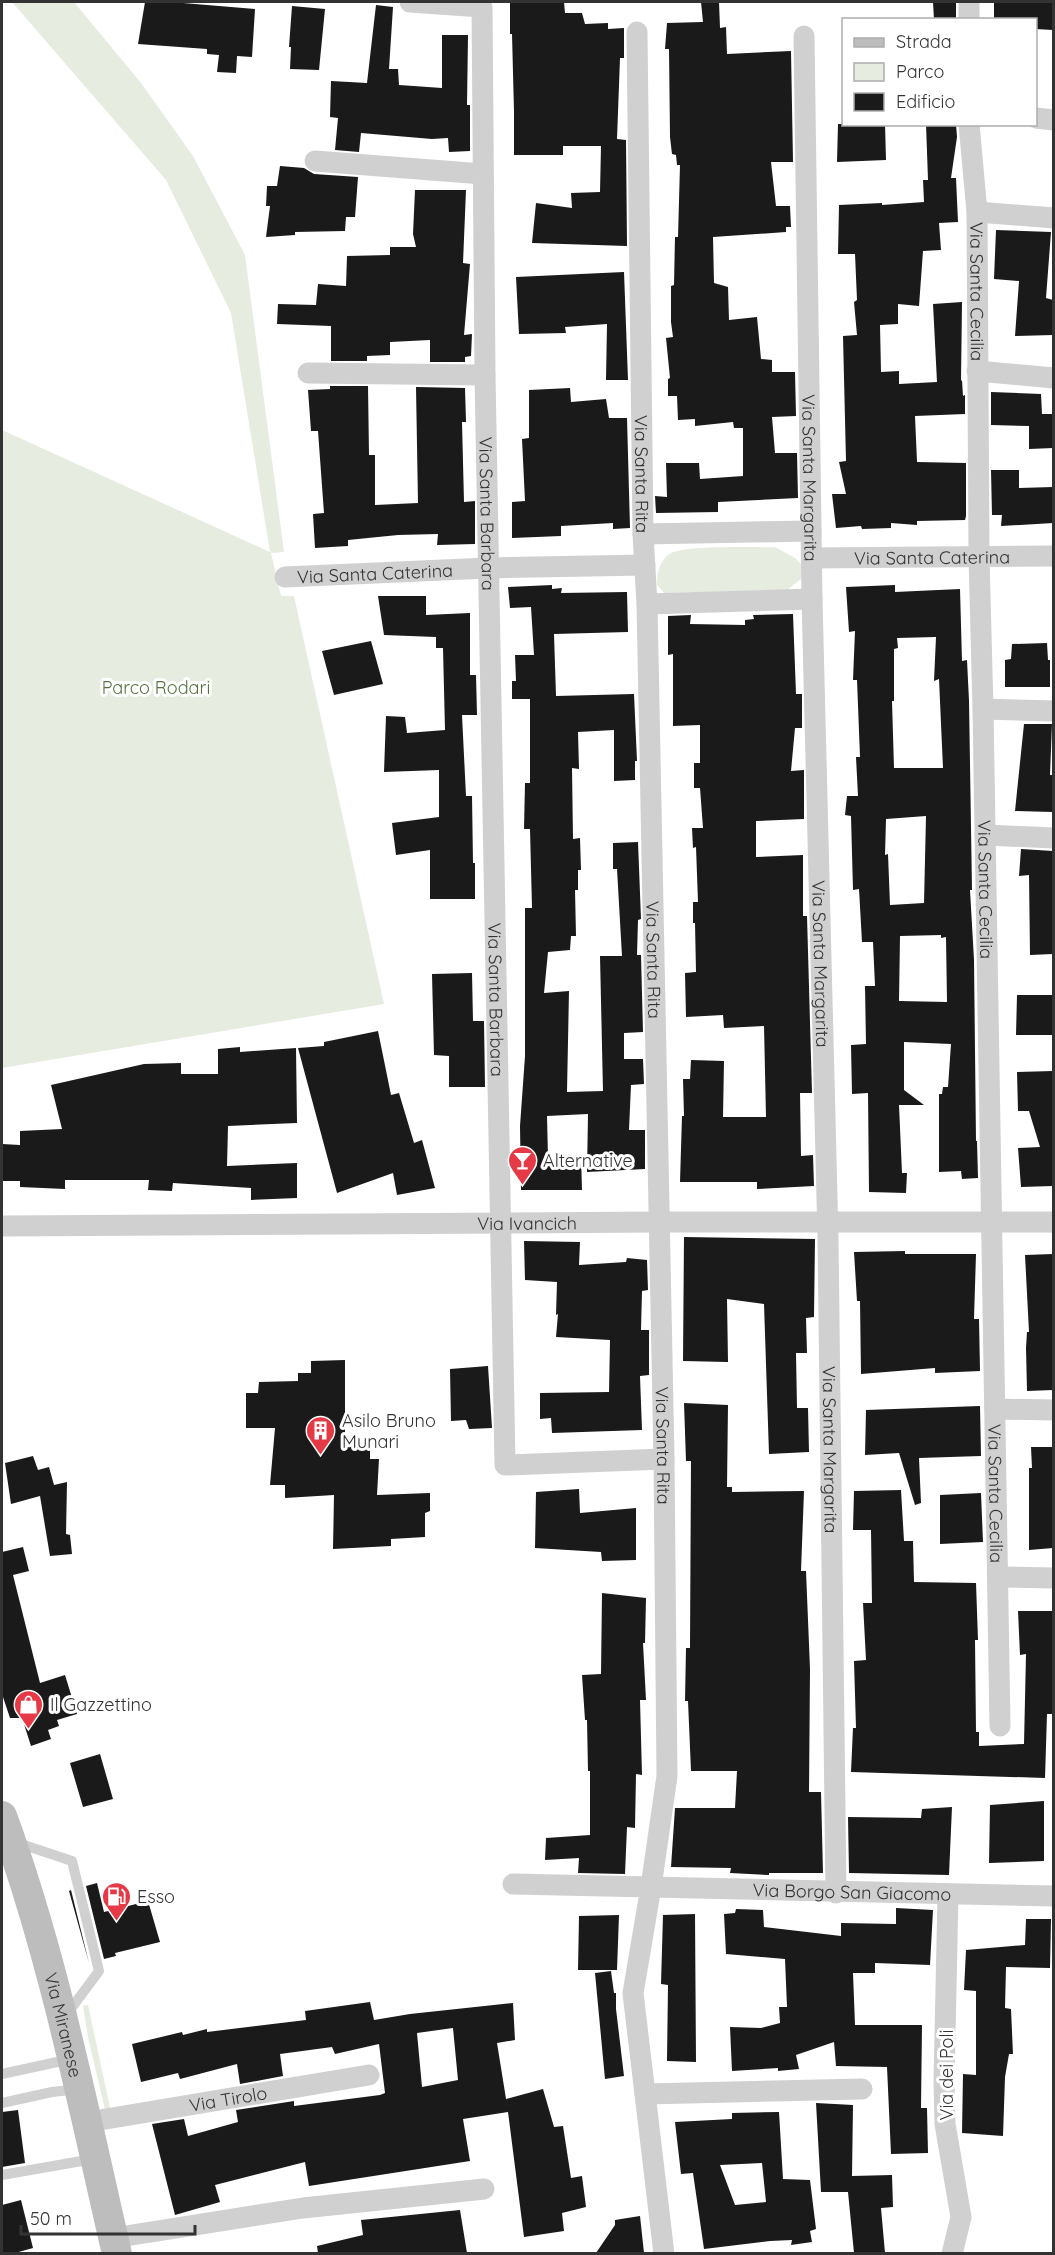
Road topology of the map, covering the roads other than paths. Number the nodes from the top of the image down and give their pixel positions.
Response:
1 (410, 2) edge
2 (969, 2) edge
3 (969, 18) edge
4 (637, 32) dead end
5 (804, 36) dead end
6 (1037, 118) edge
7 (1053, 120) edge
8 (969, 126) edge
9 (315, 161) dead end
10 (483, 174) junction
11 (977, 212) junction
12 (1053, 218) edge
13 (977, 371) junction
14 (308, 373) dead end
15 (485, 375) junction
16 (1053, 378) edge
17 (811, 531) junction
18 (643, 534) junction
19 (1053, 556) edge
20 (979, 557) junction
21 (812, 558) junction
22 (645, 565) junction
23 (488, 568) junction
24 (285, 577) dead end
25 (812, 599) junction
26 (647, 604) junction
27 (983, 709) junction
28 (1053, 711) edge
29 (985, 835) junction
30 (1053, 838) edge
31 (660, 1222) junction
32 (828, 1222) junction
33 (992, 1222) junction
34 (1053, 1222) edge
35 (501, 1224) junction
36 (2, 1226) edge
37 (995, 1409) junction
38 (1053, 1410) edge
39 (664, 1459) junction
40 (998, 1577) junction
41 (1053, 1578) edge
42 (1000, 1726) dead end
43 (6, 1828) edge
44 (513, 1884) dead end
45 (651, 1887) junction
46 (836, 1893) junction
47 (948, 1895) junction
48 (1053, 1896) edge
49 (63, 2019) junction
50 (72, 2058) junction
51 (2, 2074) edge
52 (369, 2075) dead end
53 (79, 2088) junction
54 (862, 2089) dead end
55 (645, 2094) junction
56 (2, 2103) edge
57 (88, 2122) junction
58 (96, 2158) junction
59 (2, 2175) edge
60 (484, 2189) dead end
61 (115, 2246) edge
62 (664, 2253) edge
63 (952, 2253) edge

1 - 10 street, Via Santa Barbara
2 - 3 street
4 - 18 street, Via Santa Rita
5 - 17 street, Via Santa Margarita
6 - 7 street
8 - 11 street, Via Santa Cecilia
9 - 10 street
10 - 15 street, Via Santa Barbara
11 - 12 street, Via Santa Cecilia
11 - 13 street, Via Santa Cecilia
13 - 16 street, Via Santa Cecilia
13 - 20 street, Via Santa Cecilia
14 - 15 street
15 - 23 street, Via Santa Barbara
17 - 18 street
17 - 21 street, Via Santa Margarita
18 - 22 street, Via Santa Rita
19 - 20 street, Via Santa Caterina
20 - 21 street, Via Santa Caterina
20 - 27 street, Via Santa Cecilia
21 - 25 street, Via Santa Margarita
22 - 23 street, Via Santa Caterina
22 - 26 street, Via Santa Rita
23 - 24 street, Via Santa Caterina
23 - 35 street, Via Santa Barbara
25 - 26 street
25 - 32 street, Via Santa Margarita
26 - 31 street, Via Santa Rita
27 - 28 street
27 - 29 street, Via Santa Cecilia
29 - 30 street
29 - 33 street, Via Santa Cecilia
31 - 32 street, Via Ivancich
31 - 35 street, Via Ivancich
31 - 39 street, Via Santa Rita
32 - 33 street, Via Ivancich
32 - 46 street, Via Santa Margarita
33 - 34 street, Via Ivancich
33 - 37 street, Via Santa Cecilia
35 - 36 street, Via Ivancich
35 - 39 street, Via Santa Barbara
37 - 38 street, Via Santa Cecilia
37 - 40 street, Via Santa Cecilia
39 - 45 street, Via Santa Rita
40 - 41 street, Via Santa Cecilia
40 - 42 street, Via Santa Cecilia
43 - 49 street, Via Miranese
43 - 49 lane
44 - 45 street, Via Borgo San Giacomo
45 - 46 street, Via Borgo San Giacomo
45 - 55 street
46 - 47 street, Via Borgo San Giacomo
47 - 48 street, Via Borgo San Giacomo
47 - 63 street, Via dei Poli
49 - 50 street, Via Miranese
50 - 51 lane
50 - 53 street, Via Miranese
52 - 57 street, Via Tirolo
53 - 56 lane
53 - 57 street, Via Miranese
54 - 55 street
55 - 62 street
57 - 58 street, Via Miranese
58 - 59 lane
58 - 61 street, Via Miranese
60 - 61 street, Via Miranese

